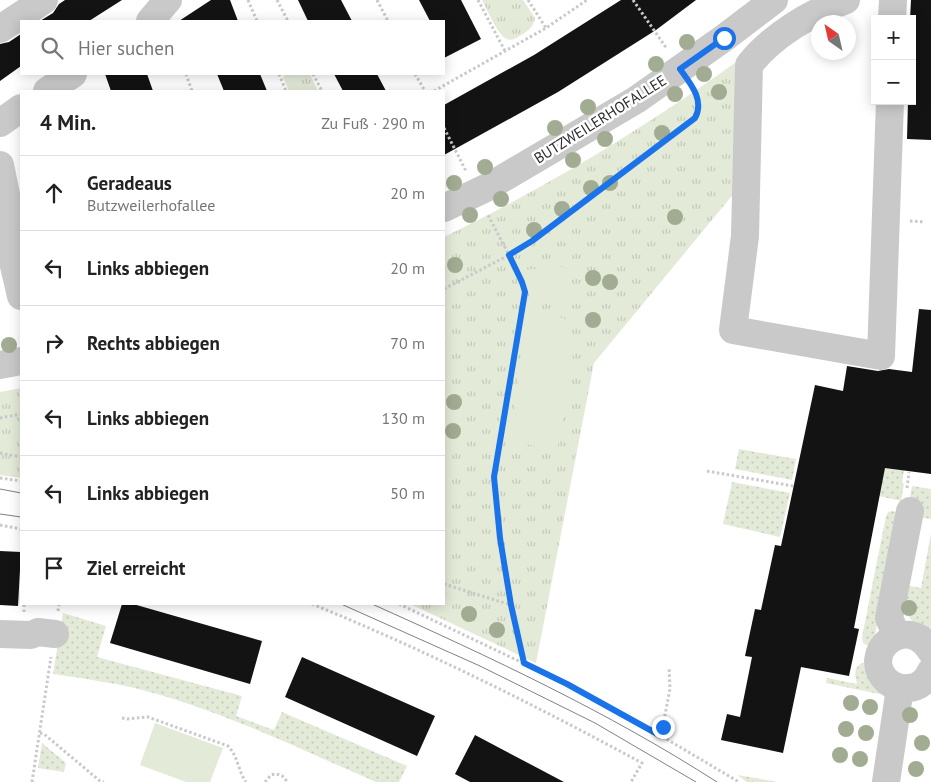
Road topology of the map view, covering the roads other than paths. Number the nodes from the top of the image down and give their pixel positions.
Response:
1 (44, 0) edge
2 (168, 0) edge
3 (774, 0) edge
4 (846, 0) edge
5 (892, 0) edge
6 (892, 15) edge
7 (151, 20) edge
8 (0, 29) edge
9 (71, 75) edge
10 (49, 90) edge
11 (890, 105) edge
12 (20, 109) edge
13 (0, 123) edge
14 (0, 165) edge
15 (445, 208) edge
16 (20, 291) edge
17 (20, 361) edge
18 (0, 365) edge
19 (910, 510) dead end
20 (0, 634) edge
21 (55, 634) road end
22 (896, 636) junction
23 (931, 651) edge
24 (931, 671) edge
25 (900, 688) junction
26 (886, 782) edge

1 - 8 street
2 - 7 street
3 - 15 street, BUTZWEILERHOFALLEE
4 - 11 street
5 - 6 street
9 - 10 street
12 - 13 street
14 - 16 street
17 - 18 street
19 - 22 street
20 - 21 street
22 - 23 street
22 - 25 street
24 - 25 street
25 - 26 street

